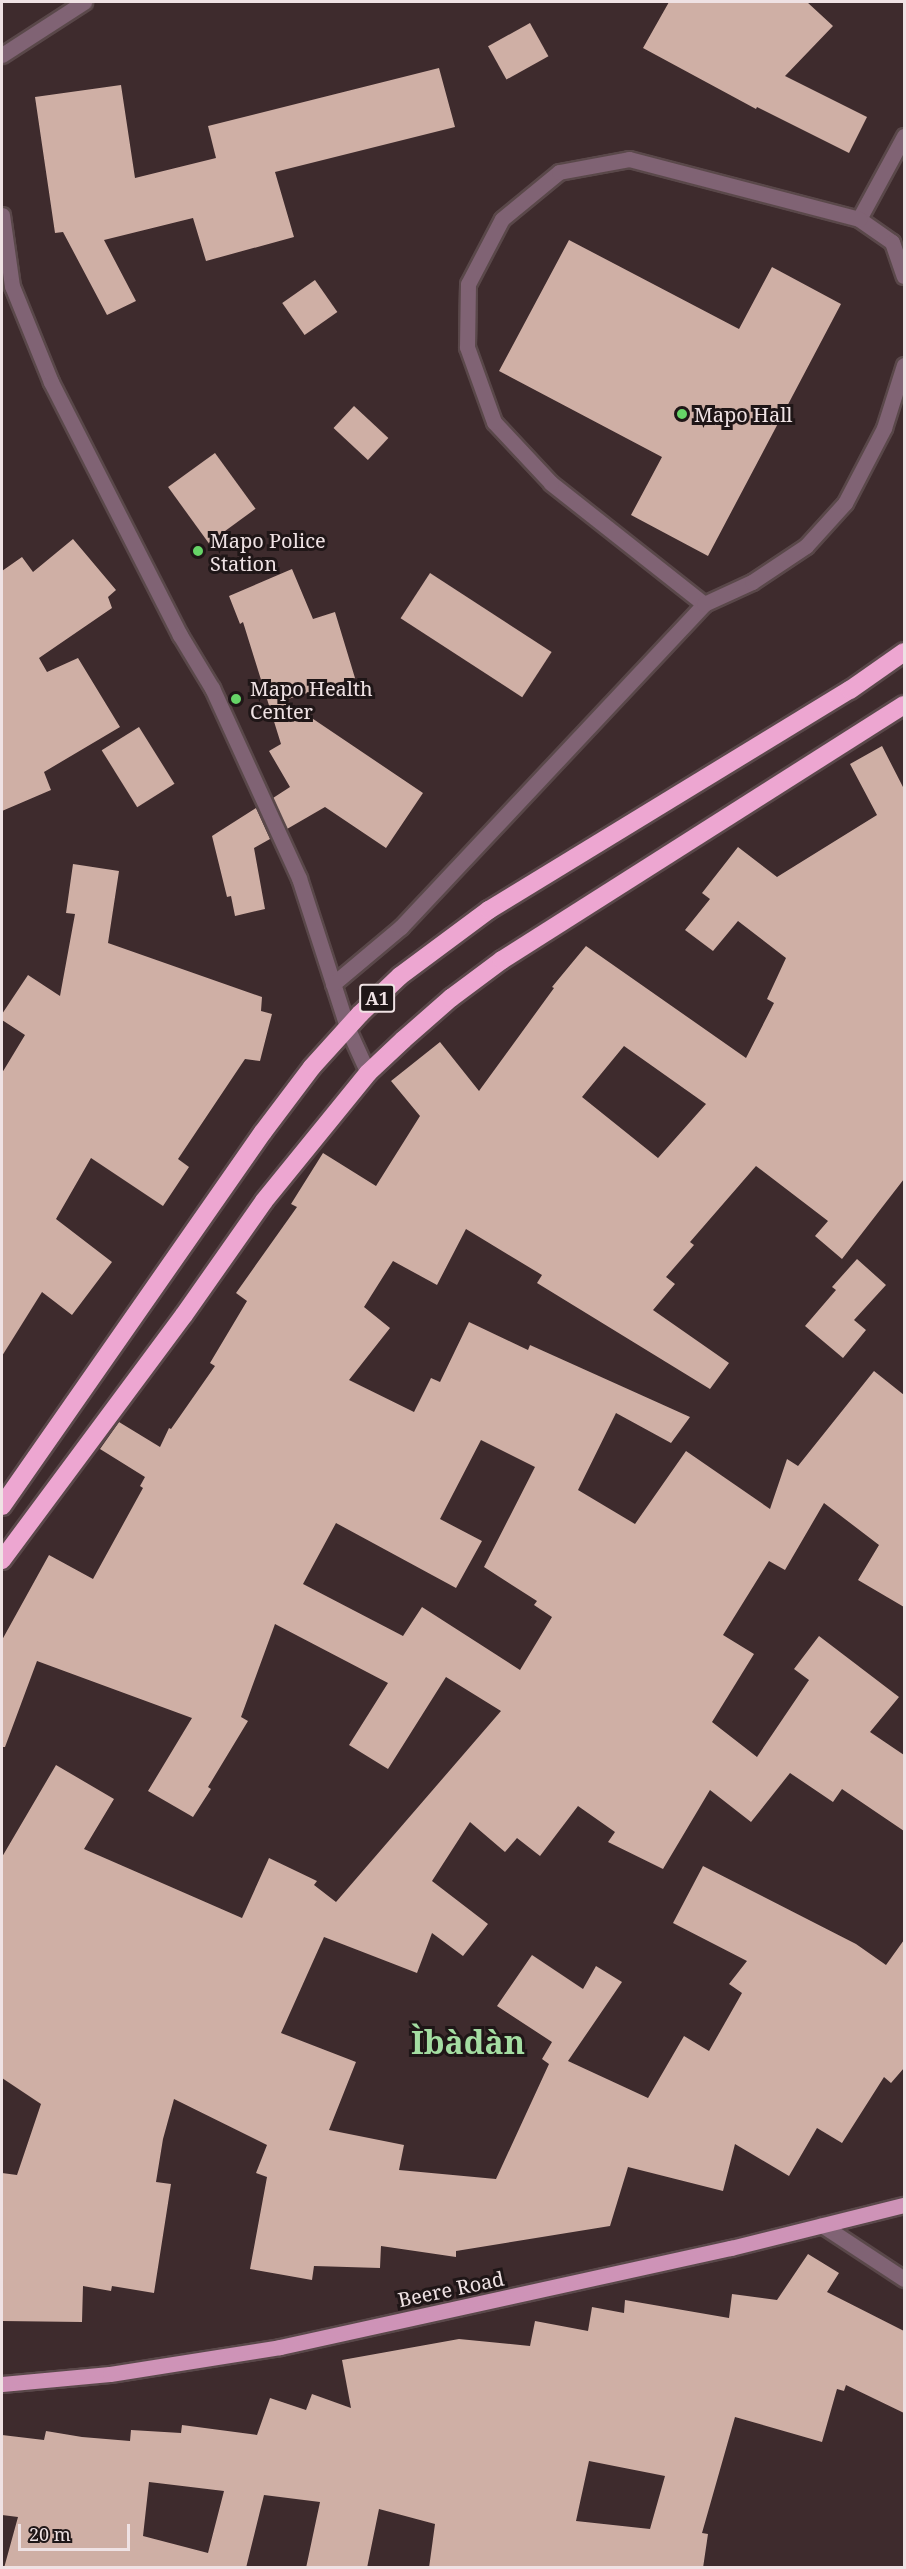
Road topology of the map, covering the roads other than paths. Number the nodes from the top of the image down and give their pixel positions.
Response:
1 (84, 2) edge
2 (2, 55) edge
3 (904, 136) edge
4 (2, 215) edge
5 (859, 219) junction
6 (904, 276) edge
7 (904, 365) edge
8 (704, 604) junction
9 (904, 652) edge
10 (904, 705) edge
11 (333, 984) junction
12 (347, 1027) junction
13 (368, 1073) junction
14 (2, 1506) edge
15 (2, 1560) edge
16 (904, 2205) edge
17 (822, 2225) junction
18 (904, 2280) edge
19 (2, 2384) edge

1 - 2 street
3 - 5 street
4 - 11 street
5 - 6 street
5 - 8 street
7 - 8 street
8 - 11 street
9 - 12 highway, A1
10 - 13 highway, A1
11 - 12 street
12 - 13 street
12 - 14 highway, A1
13 - 15 highway, A1
16 - 17 main road, Beere Road
17 - 18 street
17 - 19 main road, Beere Road

